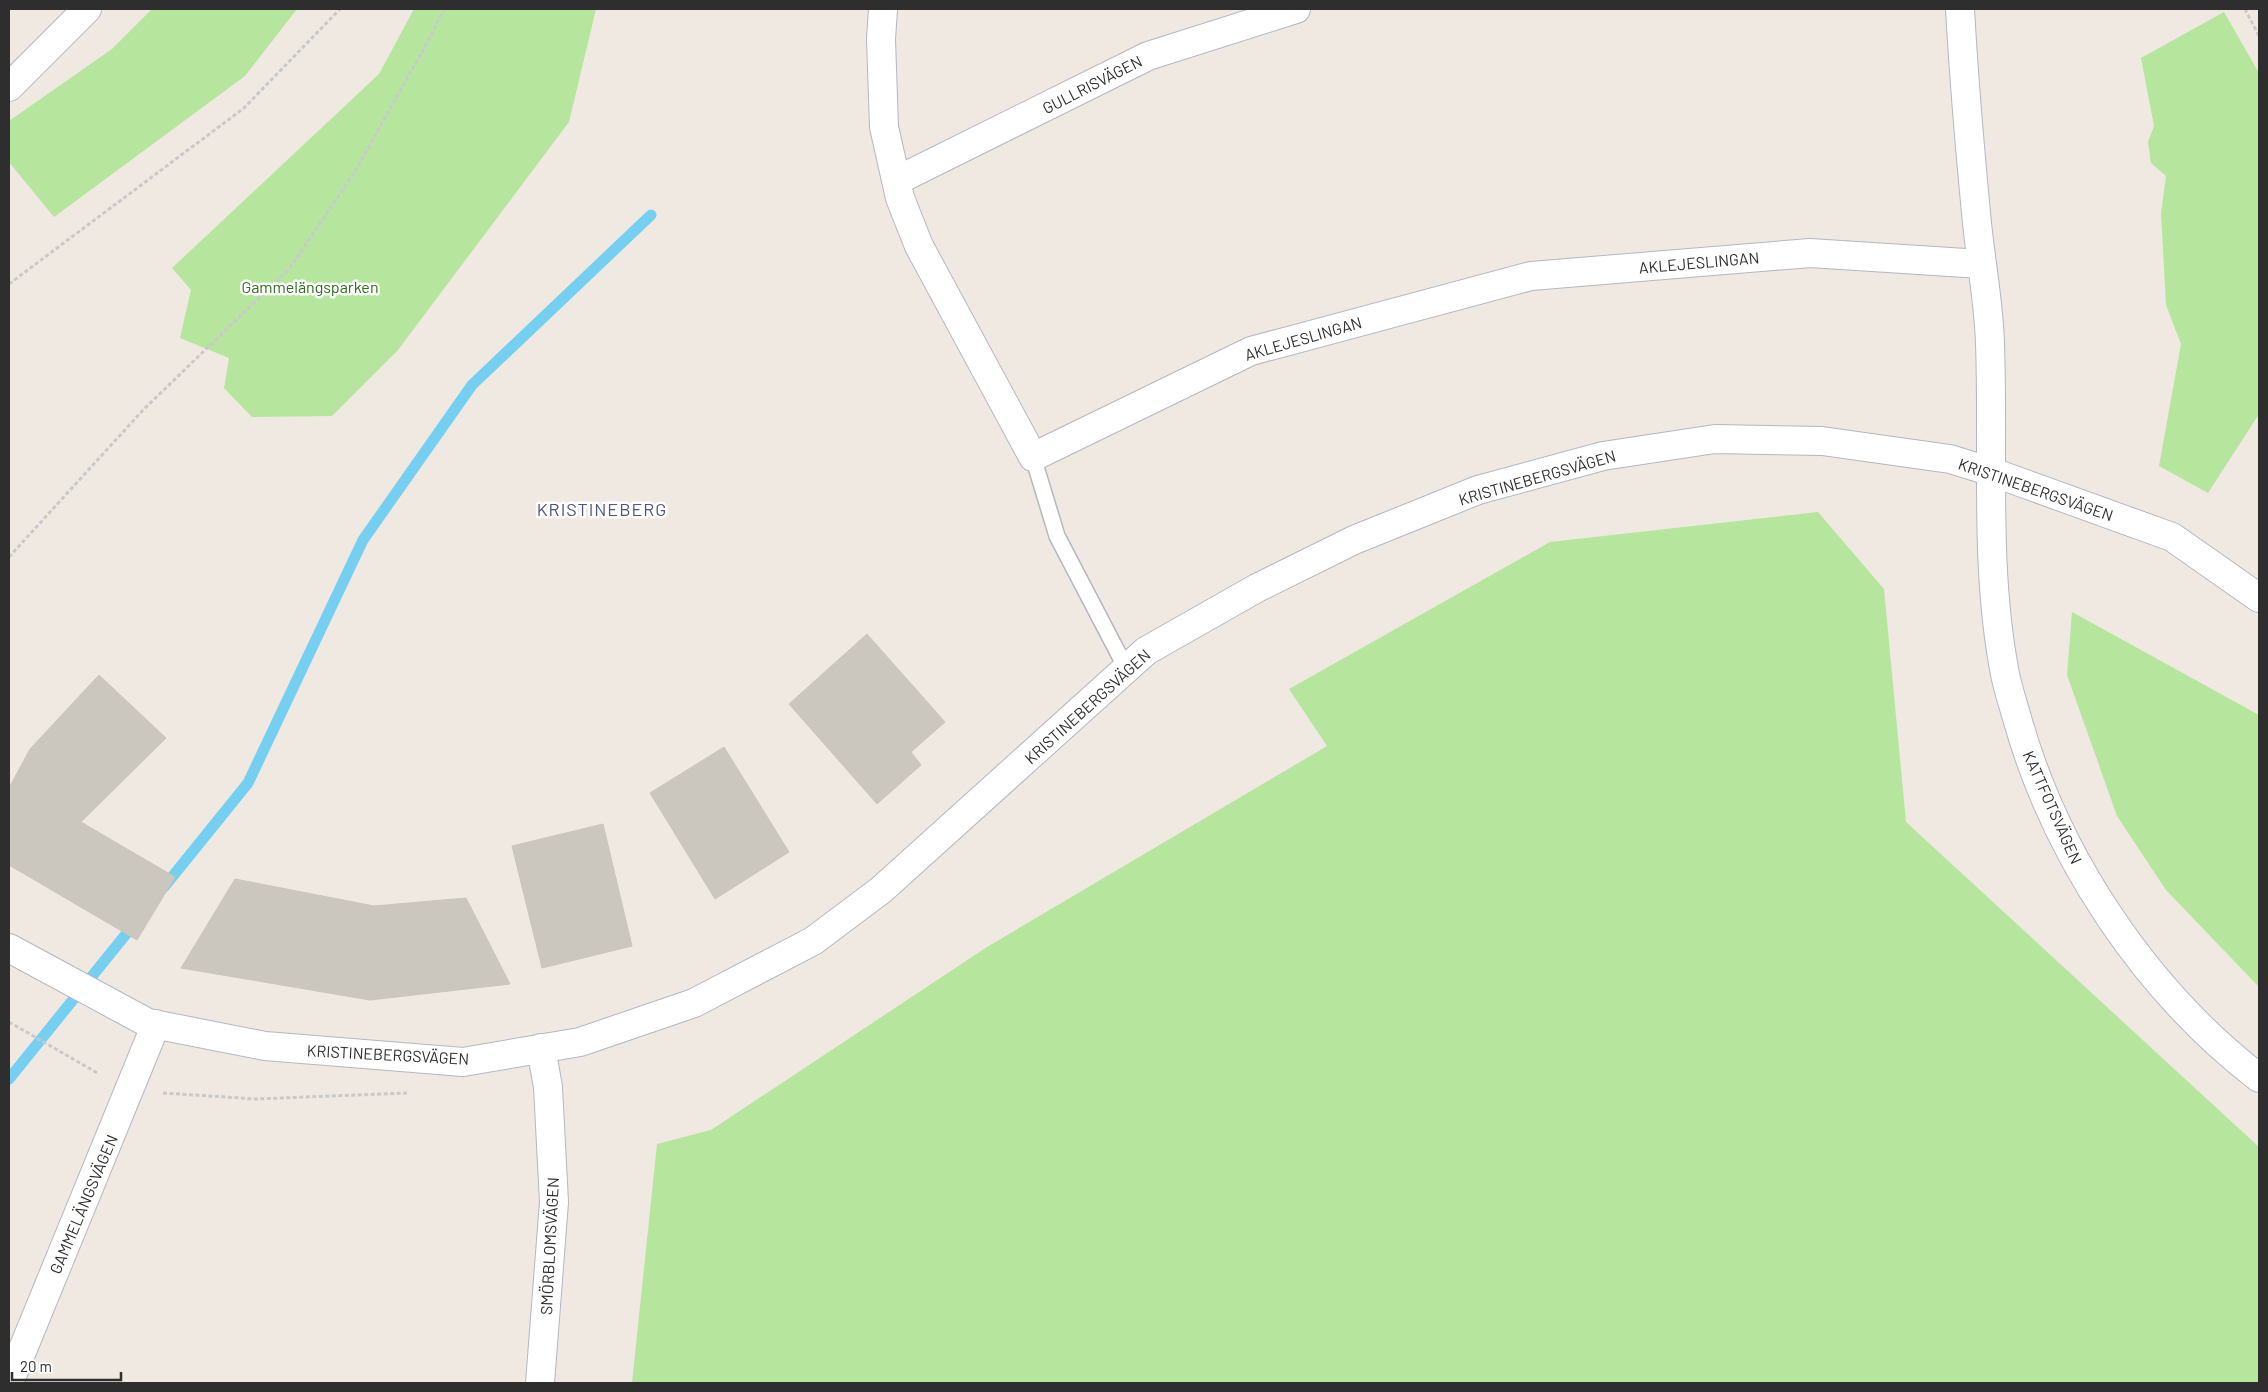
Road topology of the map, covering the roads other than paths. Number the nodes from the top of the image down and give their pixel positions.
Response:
1 (87, 9) edge
2 (883, 9) edge
3 (1296, 9) edge
4 (1960, 9) edge
5 (9, 87) edge
6 (896, 181) junction
7 (1981, 264) junction
8 (1033, 457) junction
9 (1992, 472) junction
10 (2259, 598) edge
11 (1127, 670) junction
12 (9, 948) edge
13 (156, 1024) junction
14 (541, 1048) junction
15 (2259, 1078) edge
16 (9, 1382) edge
17 (540, 1383) edge

1 - 5 street
2 - 6 street
3 - 6 street, GULLRISVÄGEN
4 - 7 street
6 - 8 street
7 - 8 street, AKLEJESLINGAN
7 - 9 street
8 - 11 lane
9 - 10 street, KRISTINEBERGSVÄGEN
9 - 11 street, KRISTINEBERGSVÄGEN
9 - 15 street, KATTFOTSVÄGEN
11 - 14 street, KRISTINEBERGSVÄGEN
12 - 13 street, KRISTINEBERGSVÄGEN
13 - 14 street, KRISTINEBERGSVÄGEN
13 - 16 street, GAMMELÄNGSVÄGEN
14 - 17 street, SMÖRBLOMSVÄGEN

